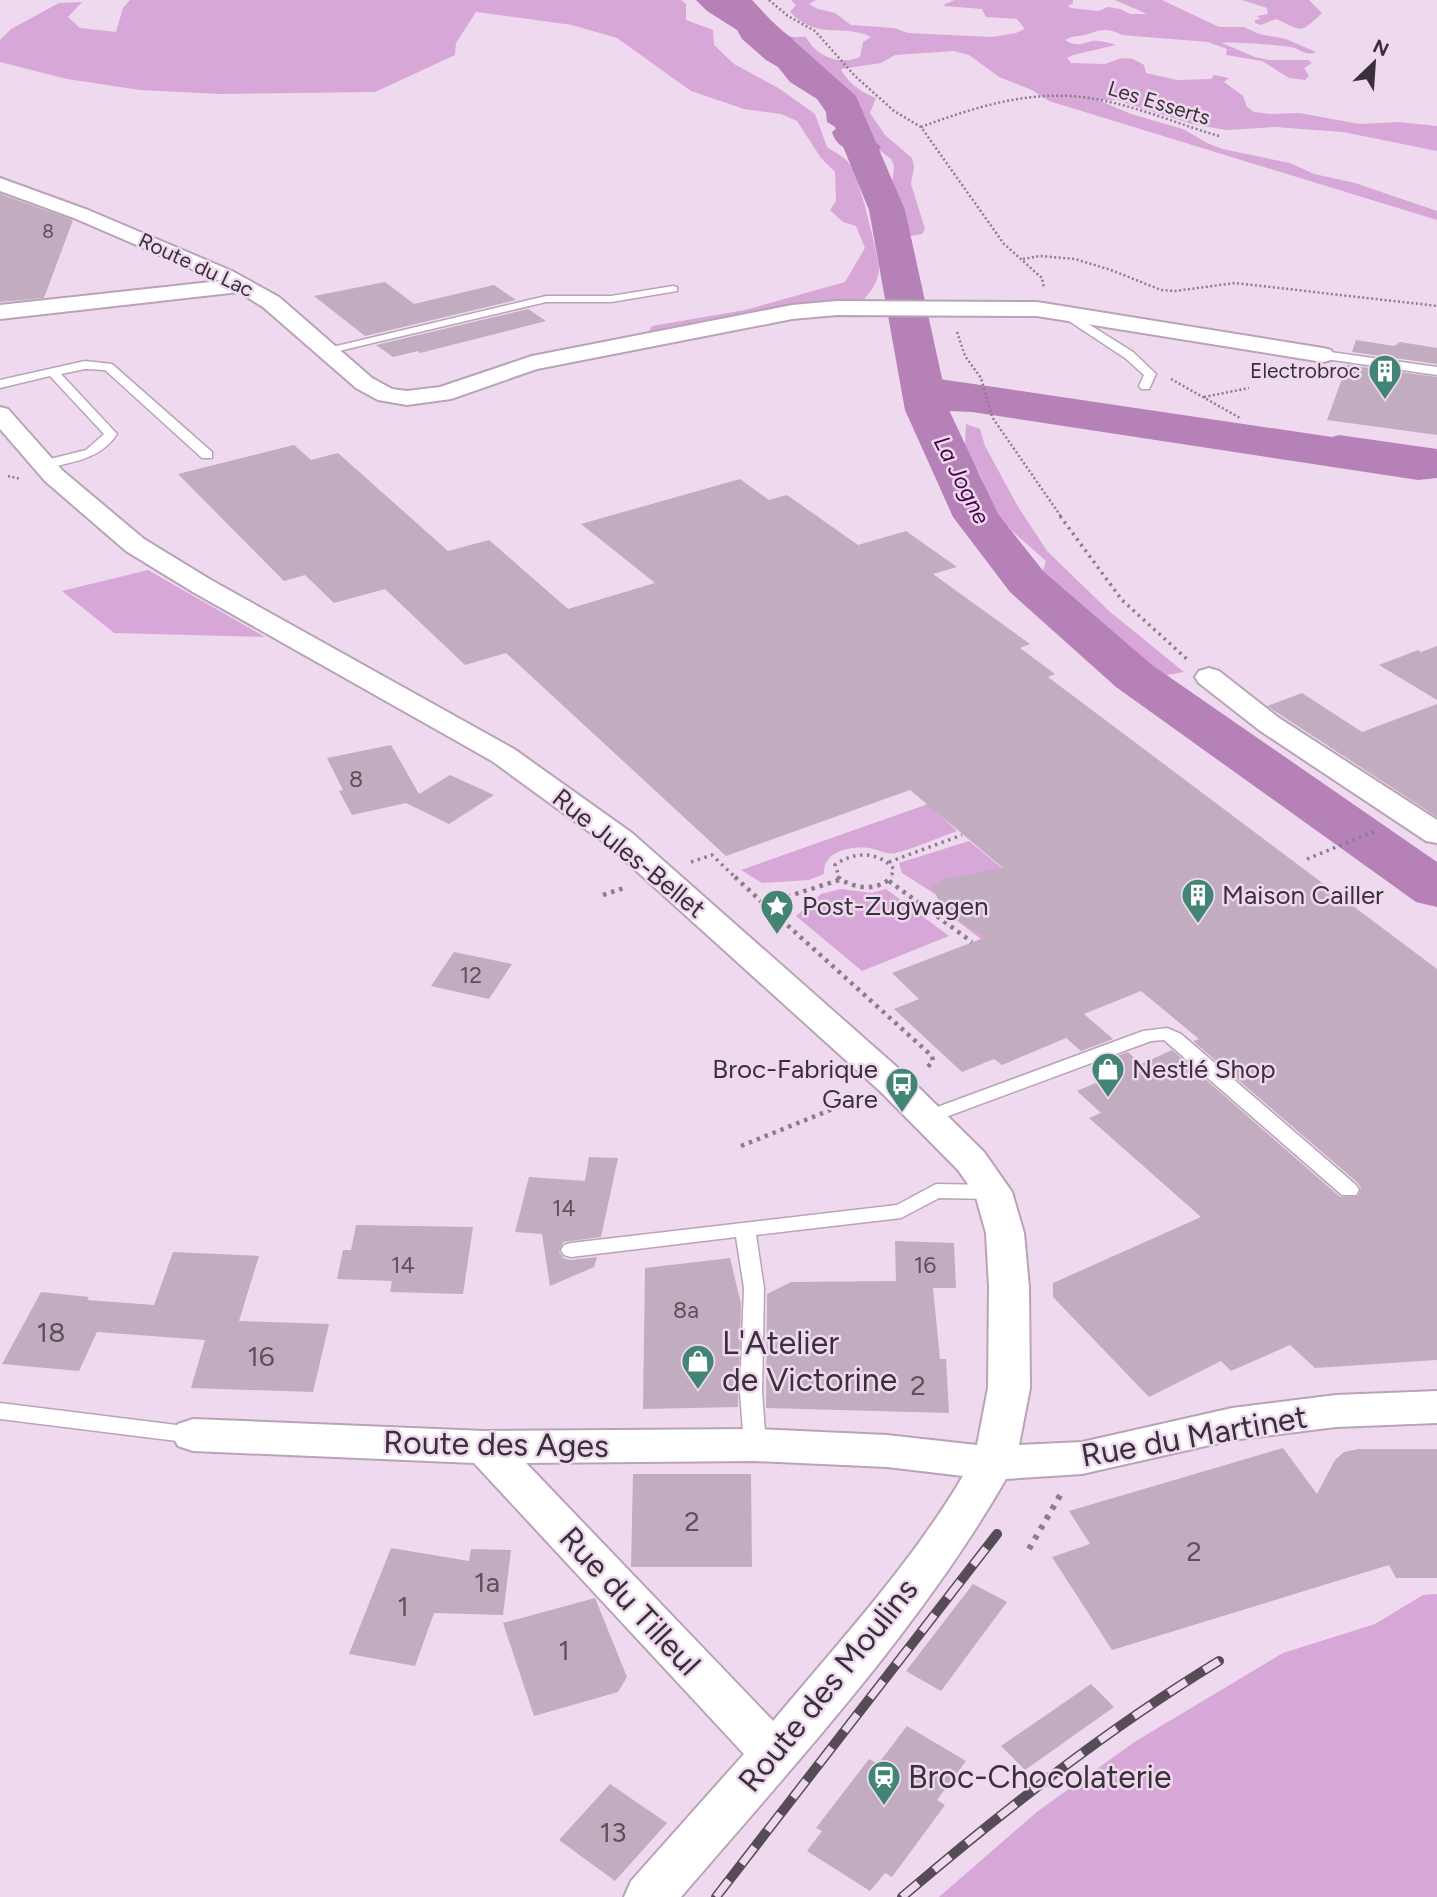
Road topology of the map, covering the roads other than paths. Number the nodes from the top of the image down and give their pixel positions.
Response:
1 (0, 184) edge
2 (243, 285) junction
3 (673, 289) dead end
4 (0, 312) edge
5 (1067, 314) junction
6 (326, 350) junction
7 (1323, 355) joint
8 (1437, 371) edge
9 (53, 372) junction
10 (1148, 380) road end
11 (0, 384) edge
12 (0, 414) edge
13 (207, 455) dead end
14 (43, 465) junction
15 (1209, 677) dead end
16 (1437, 834) edge
17 (928, 1117) junction
18 (1349, 1190) dead end
19 (993, 1192) junction
20 (745, 1229) junction
21 (571, 1250) dead end
22 (1437, 1407) edge
23 (0, 1411) edge
24 (193, 1435) joint
25 (755, 1446) junction
26 (485, 1447) junction
27 (993, 1463) junction
28 (774, 1754) junction
29 (649, 1897) edge

1 - 2 street, Route du Lac
2 - 4 street
2 - 6 street, Route du Lac
3 - 6 lane
5 - 6 street, Route du Lac
5 - 7 street
5 - 10 lane
7 - 8 lane
9 - 11 lane
9 - 13 lane
9 - 14 lane
12 - 14 street, Rue Jules-Bellet
14 - 17 street, Rue Jules-Bellet
15 - 16 street
17 - 18 lane
17 - 19 street, Rue Jules-Bellet
19 - 20 lane
19 - 27 street, Rue Jules-Bellet
20 - 21 lane
20 - 25 lane
22 - 27 street, Rue du Martinet
23 - 24 lane, Route des Ages
24 - 26 street, Route des Ages
25 - 26 street, Route des Ages
25 - 27 street, Route des Ages
26 - 28 street, Rue du Tilleul
27 - 28 street, Route des Moulins
28 - 29 street, Route des Moulins

